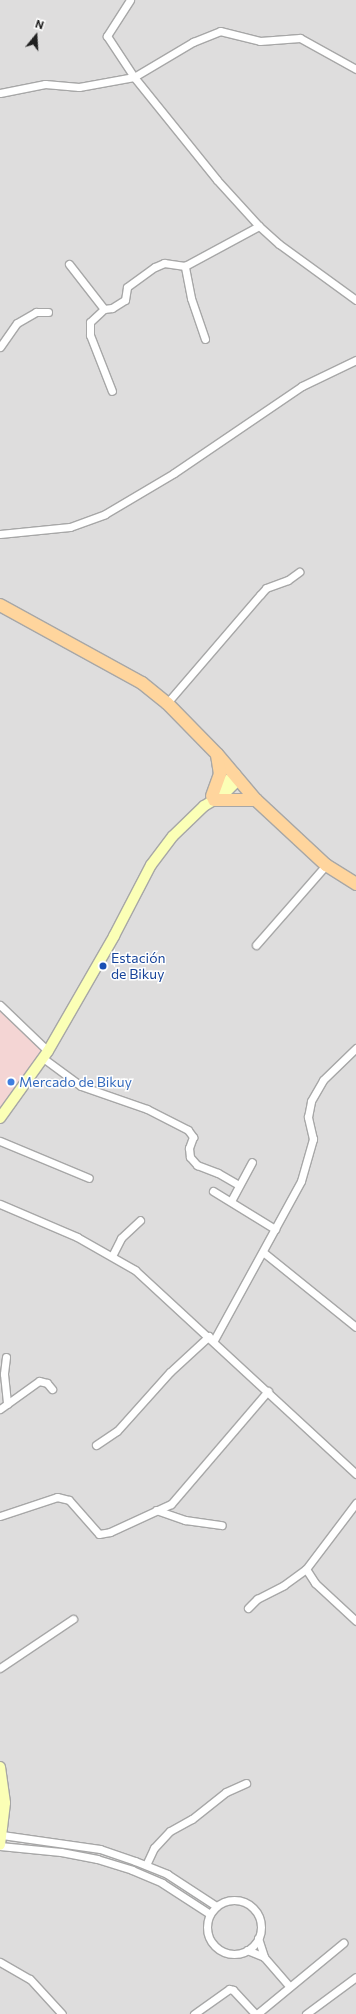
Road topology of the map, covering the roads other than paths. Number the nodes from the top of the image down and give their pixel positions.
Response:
1 (130, 0) edge
2 (356, 69) edge
3 (134, 77) junction
4 (0, 94) edge
5 (259, 226) junction
6 (69, 264) dead end
7 (185, 266) junction
8 (356, 300) edge
9 (104, 309) junction
10 (48, 312) dead end
11 (205, 339) dead end
12 (0, 347) edge
13 (356, 360) edge
14 (112, 391) dead end
15 (0, 534) edge
16 (299, 572) dead end
17 (0, 605) edge
18 (167, 703) junction
19 (217, 754) junction
20 (237, 776) junction
21 (212, 799) junction
22 (256, 800) junction
23 (326, 865) junction
24 (356, 884) edge
25 (256, 945) dead end
26 (0, 1005) edge
27 (356, 1048) edge
28 (45, 1054) junction
29 (0, 1118) edge
30 (0, 1141) edge
31 (252, 1162) dead end
32 (89, 1178) dead end
33 (239, 1185) junction
34 (213, 1191) dead end
35 (231, 1201) junction
36 (0, 1204) edge
37 (140, 1220) dead end
38 (275, 1229) junction
39 (263, 1252) junction
40 (112, 1256) junction
41 (356, 1327) edge
42 (211, 1338) junction
43 (6, 1357) dead end
44 (52, 1389) dead end
45 (268, 1391) junction
46 (7, 1404) junction
47 (0, 1409) edge
48 (96, 1445) dead end
49 (356, 1474) edge
50 (356, 1503) edge
51 (171, 1504) junction
52 (156, 1510) junction
53 (0, 1516) edge
54 (172, 1516) junction
55 (222, 1525) dead end
56 (306, 1569) junction
57 (248, 1608) dead end
58 (73, 1619) dead end
59 (356, 1620) edge
60 (0, 1668) edge
61 (0, 1767) edge
62 (246, 1782) dead end
63 (2, 1788) edge
64 (2, 1834) junction
65 (0, 1846) edge
66 (146, 1865) junction
67 (216, 1906) junction
68 (210, 1914) junction
69 (258, 1938) junction
70 (343, 1944) dead end
71 (247, 1950) junction
72 (264, 1957) junction
73 (0, 1962) edge
74 (356, 1978) edge
75 (289, 1986) junction
76 (62, 2014) edge
77 (194, 2014) edge
78 (256, 2014) edge
79 (306, 2014) edge

1 - 3 street
2 - 3 street
3 - 4 street
3 - 5 street
5 - 7 street
5 - 8 street
6 - 9 street
7 - 9 street
7 - 11 street
9 - 14 street
10 - 12 street
13 - 15 street
16 - 18 street
17 - 18 main road
18 - 19 main road
19 - 20 main road
19 - 21 main road
20 - 21 street
20 - 22 main road
21 - 22 main road
21 - 28 street
22 - 23 main road
23 - 24 main road
23 - 25 street
26 - 28 street
27 - 38 street
28 - 29 street
28 - 33 street
30 - 32 street
31 - 33 street
33 - 35 street
34 - 35 street
35 - 38 street
36 - 40 street
37 - 40 street
38 - 39 street
39 - 41 street
39 - 42 street
40 - 42 street
42 - 45 street
42 - 48 street
43 - 46 street
44 - 46 street
45 - 49 street
45 - 51 street
46 - 47 street
50 - 56 street
51 - 52 street
51 - 54 street
52 - 53 street
52 - 54 street
54 - 55 street
56 - 57 street
56 - 59 street
58 - 60 street
61 - 63 street
62 - 66 street
63 - 64 street
64 - 65 street
64 - 66 street
65 - 68 street
66 - 67 street
67 - 68 street
67 - 69 street
68 - 71 street
69 - 71 street
69 - 72 street
70 - 75 street
71 - 72 street
72 - 75 street
73 - 76 street
74 - 79 street
75 - 78 street
77 - 78 street

